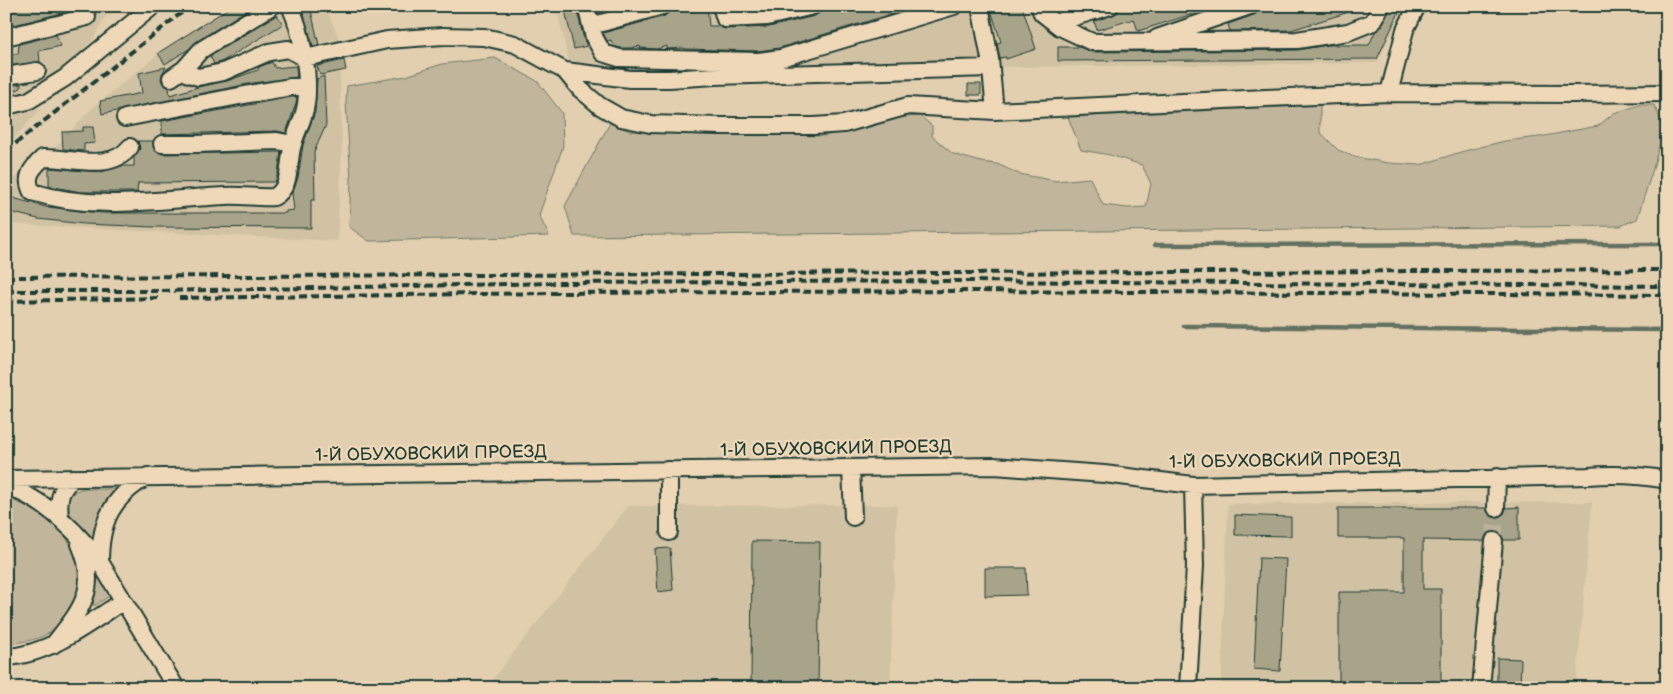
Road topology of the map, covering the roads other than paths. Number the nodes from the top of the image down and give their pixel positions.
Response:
1 (153, 6) edge
2 (272, 6) edge
3 (290, 6) edge
4 (586, 6) edge
5 (662, 6) edge
6 (721, 6) edge
7 (954, 6) edge
8 (980, 6) edge
9 (1039, 6) edge
10 (1110, 6) edge
11 (1250, 6) edge
12 (1381, 6) edge
13 (1417, 6) edge
14 (807, 7) edge
15 (87, 17) dead end
16 (1055, 23) junction
17 (591, 26) junction
18 (6, 38) edge
19 (1145, 42) junction
20 (305, 58) junction
21 (990, 68) junction
22 (38, 71) dead end
23 (565, 71) junction
24 (6, 76) edge
25 (306, 87) junction
26 (1667, 93) edge
27 (1389, 94) junction
28 (6, 106) edge
29 (996, 111) junction
30 (125, 118) dead end
31 (162, 144) dead end
32 (293, 144) junction
33 (130, 147) dead end
34 (851, 468) junction
35 (669, 470) junction
36 (148, 476) junction
37 (1497, 477) junction
38 (73, 478) junction
39 (6, 479) edge
40 (1667, 480) edge
41 (1193, 485) junction
42 (6, 486) edge
43 (1496, 508) tunnel mouth
44 (852, 517) dead end
45 (64, 522) junction
46 (669, 532) dead end
47 (1494, 540) tunnel mouth
48 (100, 562) junction
49 (123, 601) junction
50 (53, 645) junction
51 (6, 657) edge
52 (176, 688) edge
53 (1188, 688) edge
54 (1481, 688) edge

1 - 28 street
2 - 20 street
3 - 20 street
4 - 17 street
5 - 17 street
6 - 14 street
7 - 17 street
8 - 21 street
9 - 16 street
10 - 16 street
11 - 19 street
12 - 19 street
13 - 27 street
15 - 18 street
16 - 19 street
20 - 23 street
20 - 25 street
21 - 23 street
21 - 29 street
22 - 24 street
23 - 29 street
25 - 30 street
25 - 32 street
26 - 27 street
27 - 29 street
31 - 32 street
32 - 33 street
34 - 35 street, 1-Й ОБУХОВСКИЙ ПРОЕЗД
34 - 41 street, 1-Й ОБУХОВСКИЙ ПРОЕЗД
34 - 44 street
35 - 36 street, 1-Й ОБУХОВСКИЙ ПРОЕЗД
35 - 46 street
36 - 38 street, 1-Й ОБУХОВСКИЙ ПРОЕЗД
36 - 48 street
37 - 40 street, 1-Й ОБУХОВСКИЙ ПРОЕЗД
37 - 41 street, 1-Й ОБУХОВСКИЙ ПРОЕЗД
37 - 43 street
38 - 39 street, 1-Й ОБУХОВСКИЙ ПРОЕЗД
38 - 45 street
41 - 53 street
42 - 45 street
45 - 48 street
45 - 50 street
47 - 54 street
48 - 49 street
49 - 50 street
49 - 52 street
50 - 51 street

